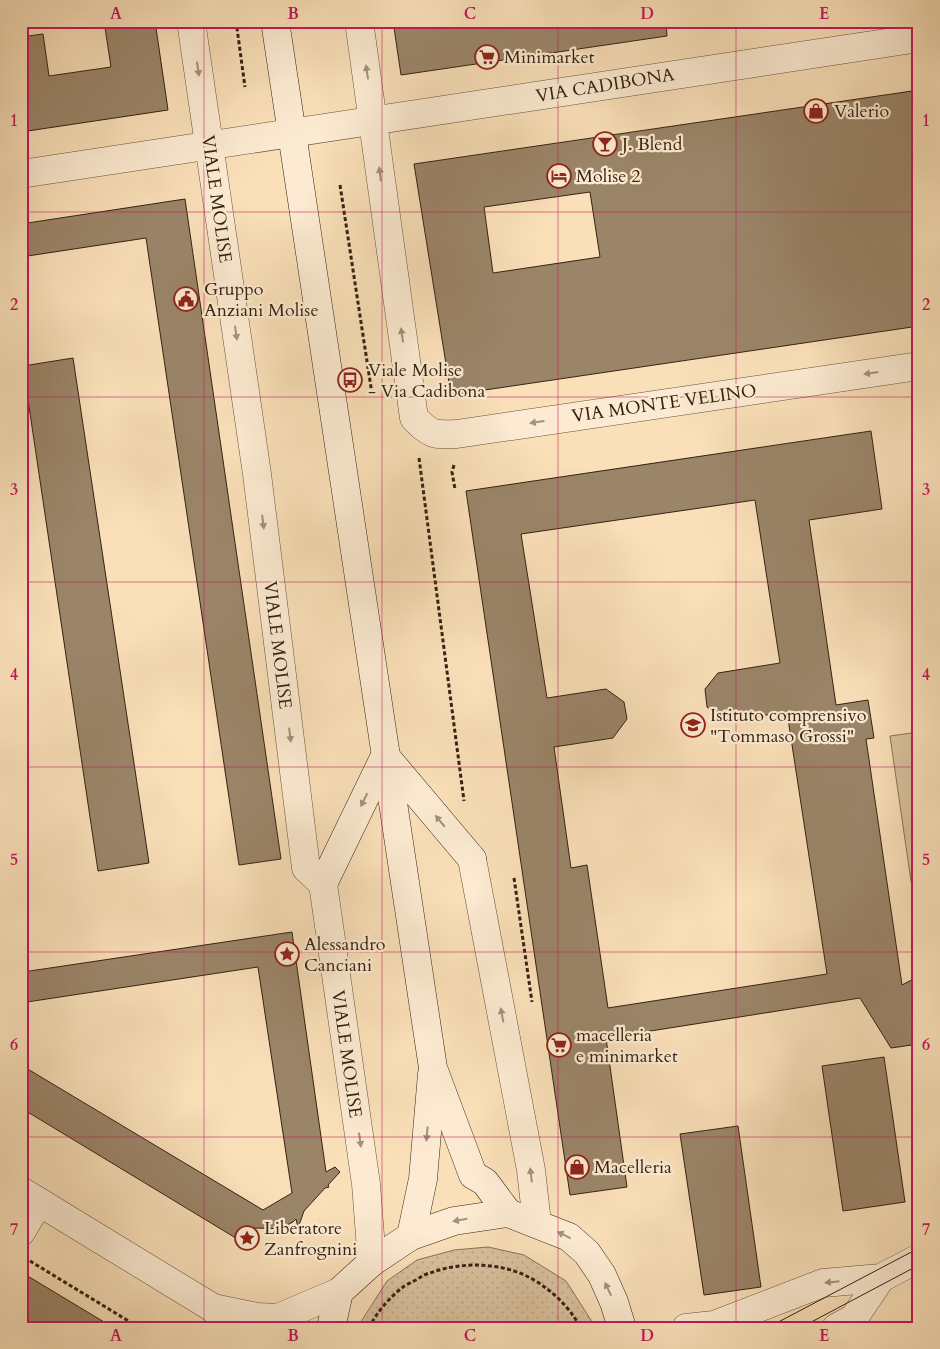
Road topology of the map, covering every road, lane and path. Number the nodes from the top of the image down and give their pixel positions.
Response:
1 (192, 21) edge
2 (236, 21) edge
3 (274, 21) edge
4 (359, 21) edge
5 (919, 38) edge
6 (245, 87) dead end
7 (374, 120) junction
8 (291, 133) junction
9 (209, 146) junction
10 (21, 174) edge
11 (340, 185) dead end
12 (919, 366) edge
13 (372, 394) dead end
14 (414, 418) junction
15 (386, 756) junction
16 (465, 810) dead end
17 (514, 878) dead end
18 (323, 884) junction
19 (532, 1002) dead end
20 (433, 1068) junction
21 (30, 1196) edge
22 (508, 1213) junction
23 (537, 1224) junction
24 (411, 1236) junction
25 (23, 1244) edge
26 (919, 1258) edge
27 (372, 1262) junction
28 (881, 1278) junction
29 (339, 1292) junction
30 (213, 1308) junction
31 (140, 1328) edge
32 (234, 1328) edge
33 (331, 1328) edge
34 (369, 1328) edge
35 (581, 1328) edge
36 (622, 1328) edge
37 (686, 1328) edge
38 (836, 1328) edge

1 -> 9 street, VIALE MOLISE
2 - 6 path
3 - 8 street
7 -> 4 street
5 - 7 street, VIA CADIBONA
7 - 8 street, VIA CADIBONA
14 -> 7 street
8 - 9 street, VIA CADIBONA
8 - 15 street
9 - 10 street, VIA CADIBONA
9 -> 18 street, VIALE MOLISE
11 - 13 path
12 -> 14 street, VIA MONTE VELINO
14 - 16 path
15 -> 18 street
15 - 20 street
23 -> 15 street
17 - 19 path
18 -> 27 street, VIALE MOLISE
20 - 22 street
20 -> 24 street
21 - 25 street
21 - 30 street
22 - 23 street
22 -> 24 street
36 -> 23 street
24 - 27 street
25 - 31 path
26 - 28 street
27 - 29 street
28 -> 37 street
28 - 38 street
29 - 30 street
29 - 33 street
30 - 32 street
34 - 35 path

